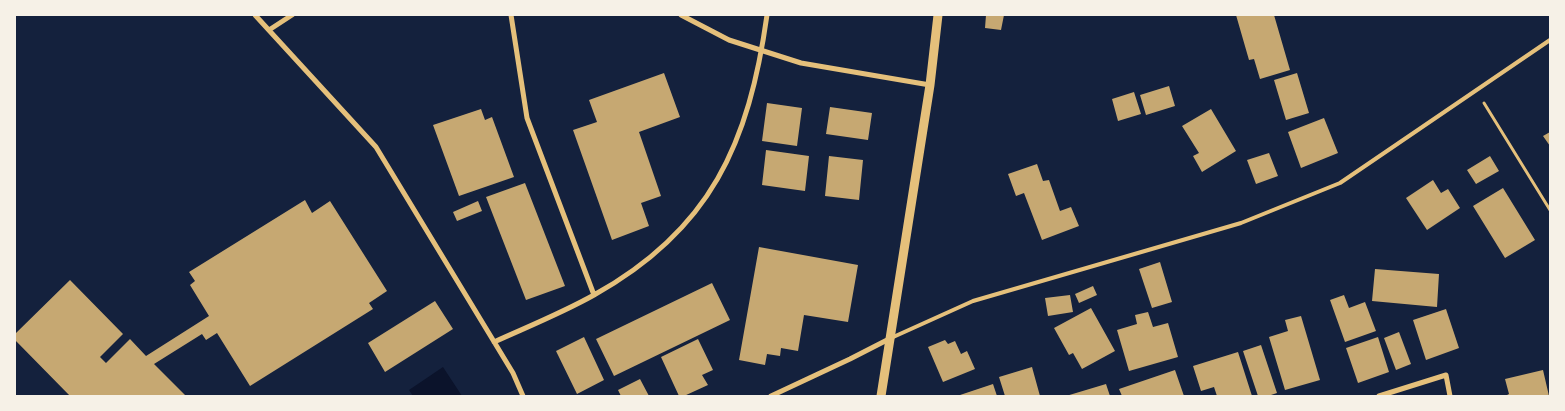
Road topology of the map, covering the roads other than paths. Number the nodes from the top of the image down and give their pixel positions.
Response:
1 (255, 15) edge
2 (292, 15) edge
3 (511, 15) edge
4 (680, 15) edge
5 (767, 15) edge
6 (938, 15) edge
7 (269, 30) junction
8 (1550, 40) edge
9 (762, 51) junction
10 (930, 85) junction
11 (594, 295) junction
12 (891, 338) junction
13 (494, 342) junction
14 (523, 396) edge
15 (772, 396) edge
16 (881, 396) edge
17 (1379, 396) edge
18 (1450, 396) edge

1 - 7 street
2 - 7 street
3 - 11 street
4 - 9 street
5 - 9 street
6 - 10 street
7 - 13 street
8 - 12 lane
9 - 10 street
9 - 11 street
10 - 12 street
11 - 13 street
12 - 15 street
12 - 16 street
13 - 14 street
17 - 18 street

